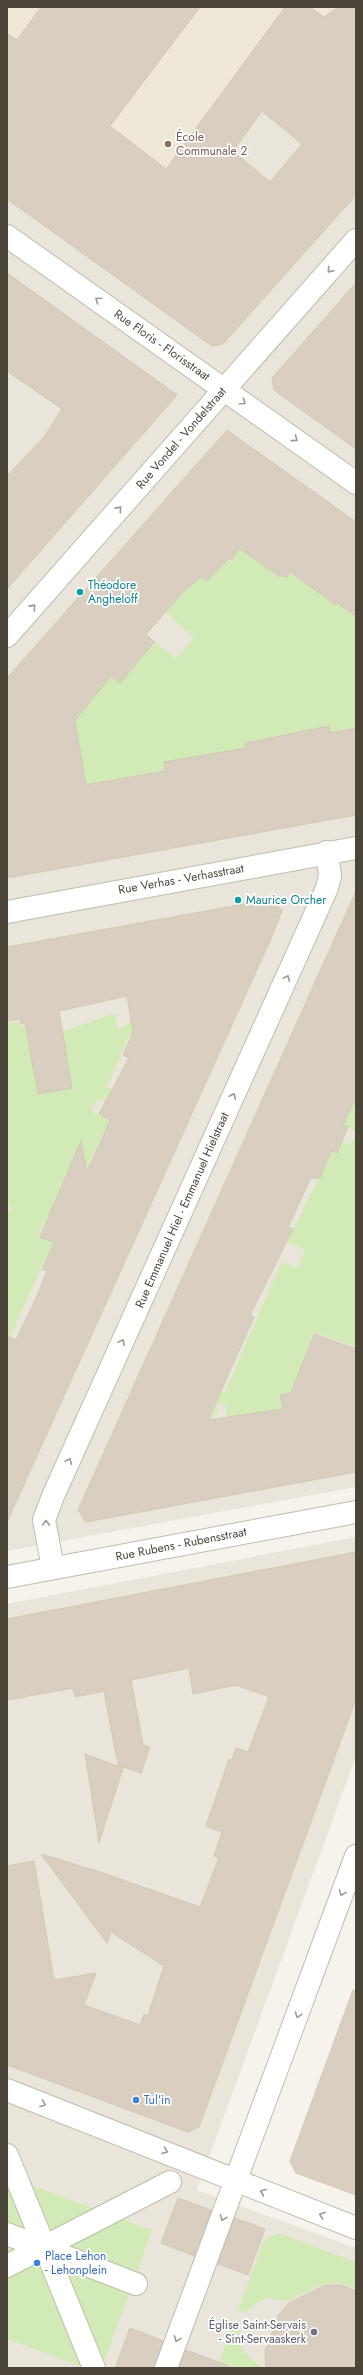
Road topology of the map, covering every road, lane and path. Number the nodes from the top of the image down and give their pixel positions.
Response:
1 (7, 236) edge
2 (356, 240) edge
3 (224, 389) junction
4 (356, 483) edge
5 (7, 636) edge
6 (356, 848) edge
7 (327, 852) junction
8 (7, 912) edge
9 (356, 1512) edge
10 (53, 1568) junction
11 (7, 1577) edge
12 (356, 1856) edge
13 (7, 2090) edge
14 (7, 2155) edge
15 (236, 2181) junction
16 (170, 2182) dead end
17 (356, 2228) edge
18 (7, 2234) edge
19 (44, 2248) junction
20 (7, 2266) edge
21 (136, 2284) dead end
22 (94, 2368) edge
23 (166, 2368) edge

3 -> 1 street, Rue Floris - Florisstraat
2 -> 3 street, Rue Vondel - Vondelstraat
3 -> 4 street, Rue Floris - Florisstraat
5 -> 3 street, Rue Vondel - Vondelstraat
6 - 7 street, Rue Verhas - Verhasstraat
7 - 8 street, Rue Verhas - Verhasstraat
10 -> 7 street, Rue Emmanuel Hiel - Emmanuel Hielstraat
9 - 10 street, Rue Rubens - Rubensstraat
10 - 11 street, Rue Rubens - Rubensstraat
12 -> 15 street
13 -> 15 street
14 - 19 street
17 -> 15 street
15 -> 23 street
16 - 19 street
18 - 19 street
19 - 20 street
19 - 21 street
19 - 22 street

